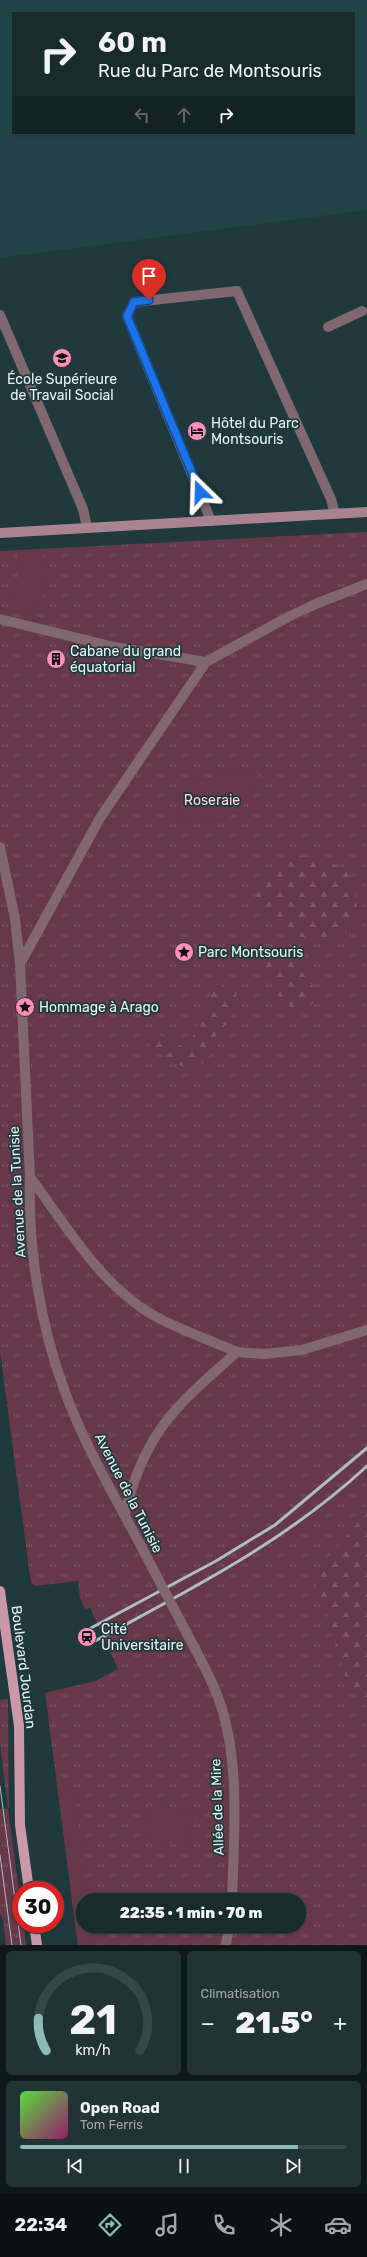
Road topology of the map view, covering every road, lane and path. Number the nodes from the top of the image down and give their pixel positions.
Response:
1 (362, 311) dead end
2 (0, 315) edge
3 (328, 327) dead end
4 (367, 512) edge
5 (335, 514) junction
6 (211, 521) junction
7 (87, 527) junction
8 (0, 533) edge
9 (367, 584) edge
10 (0, 619) edge
11 (206, 662) junction
12 (0, 847) edge
13 (20, 964) junction
14 (30, 1177) junction
15 (367, 1330) edge
16 (237, 1352) junction
17 (125, 1513) junction
18 (0, 1591) edge
19 (183, 1626) joint
20 (28, 1881) edge
21 (232, 1893) edge
22 (35, 1933) edge
23 (228, 1933) edge
24 (37, 1945) edge
25 (226, 1945) edge

1 - 3 street
2 - 7 street
4 - 5 street
5 - 6 street
5 - 6 street
6 - 7 street
7 - 8 street
9 - 11 street
10 - 11 street
11 - 13 street
12 - 13 street, Avenue de la Tunisie
13 - 14 street, Avenue de la Tunisie
14 - 16 street
14 - 17 street, Avenue de la Tunisie
15 - 16 street
16 - 17 street
17 - 19 street, Avenue de la Tunisie, bridge
18 - 20 main road, Boulevard Jourdan
19 - 21 street, Allée de la Mire
22 - 24 main road
23 - 25 street

